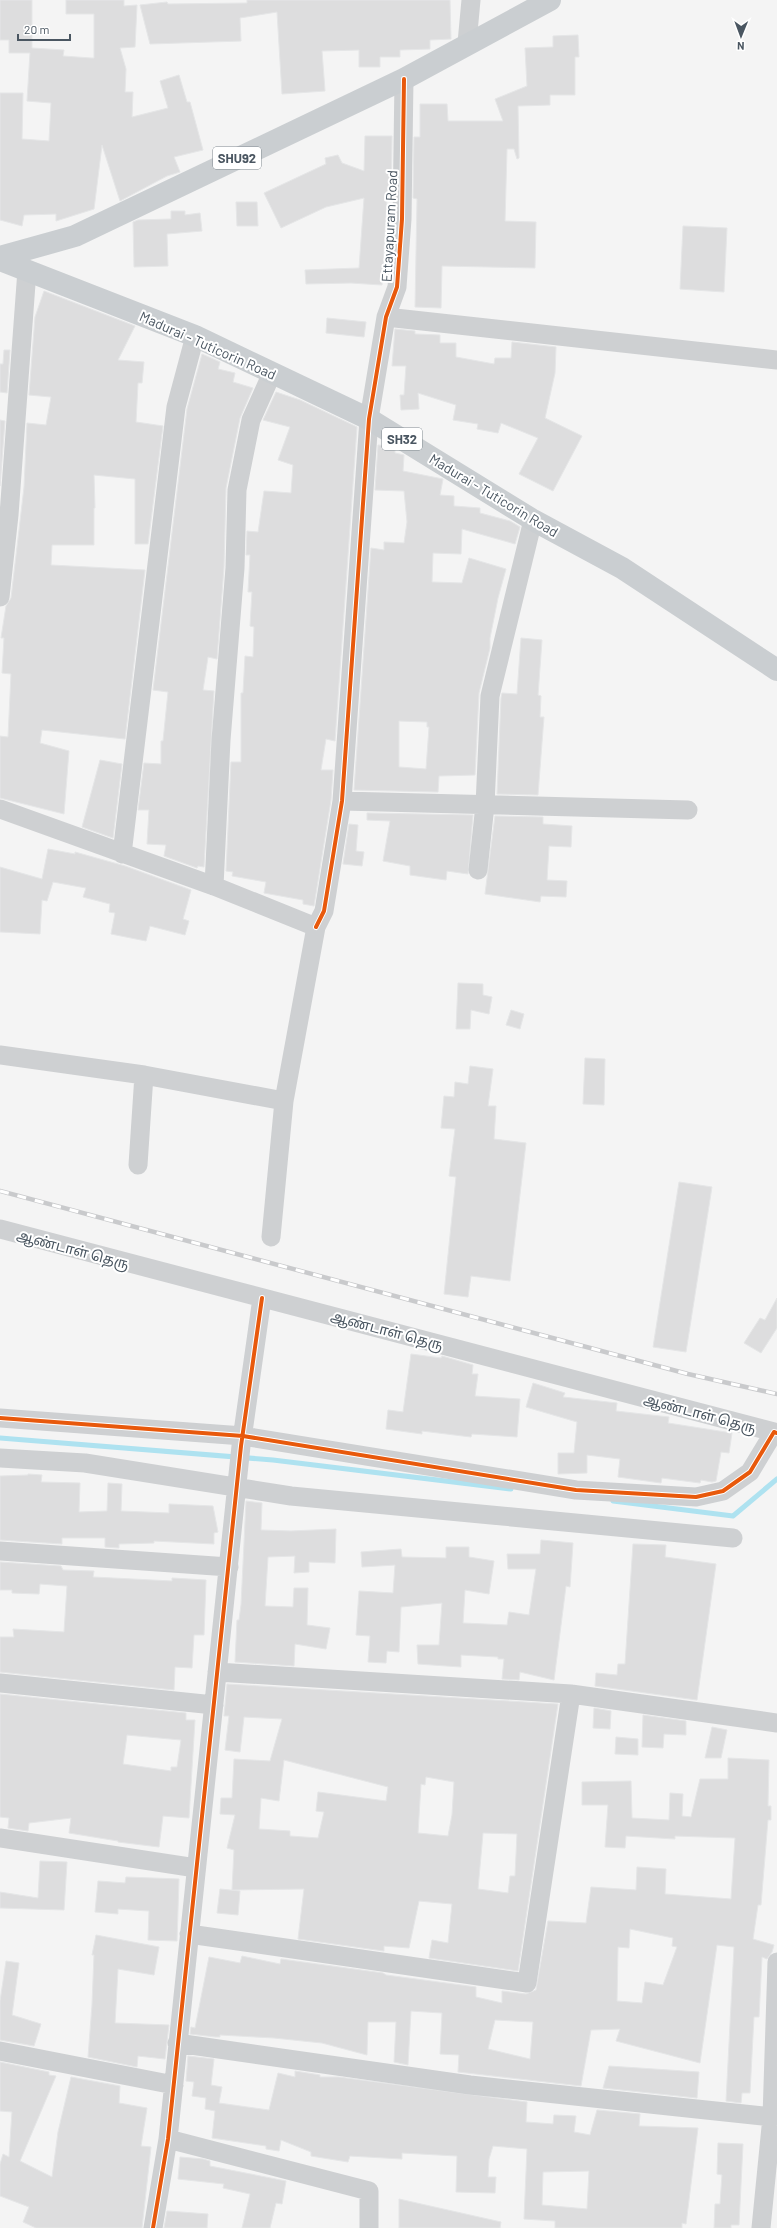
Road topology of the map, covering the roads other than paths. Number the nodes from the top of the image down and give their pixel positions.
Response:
1 (471, 0) edge
2 (550, 0) edge
3 (467, 43) junction
4 (404, 79) junction
5 (0, 258) edge
6 (27, 270) junction
7 (386, 317) junction
8 (195, 336) junction
9 (777, 360) edge
10 (272, 372) junction
11 (369, 419) junction
12 (533, 520) junction
13 (0, 597) edge
14 (777, 670) edge
15 (342, 801) junction
16 (485, 804) junction
17 (0, 809) edge
18 (688, 810) dead end
19 (122, 854) junction
20 (478, 870) dead end
21 (214, 886) junction
22 (316, 927) junction
23 (0, 1055) edge
24 (144, 1075) junction
25 (284, 1101) junction
26 (138, 1165) dead end
27 (0, 1229) edge
28 (271, 1237) dead end
29 (262, 1298) junction
30 (0, 1418) edge
31 (775, 1433) edge
32 (242, 1441) junction
33 (0, 1458) edge
34 (238, 1478) junction
35 (733, 1538) dead end
36 (0, 1551) edge
37 (229, 1567) junction
38 (217, 1672) junction
39 (0, 1683) edge
40 (570, 1694) junction
41 (214, 1705) junction
42 (777, 1723) edge
43 (0, 1838) edge
44 (196, 1868) junction
45 (189, 1934) junction
46 (777, 1962) edge
47 (776, 2011) edge
48 (177, 2042) junction
49 (0, 2051) edge
50 (174, 2085) junction
51 (772, 2117) junction
52 (168, 2139) junction
53 (771, 2196) edge
54 (153, 2228) edge
55 (369, 2228) edge
56 (761, 2228) edge

1 - 3 street
2 - 3 main road, SHU92
3 - 4 main road, SHU92
4 - 5 main road, SHU92
4 - 7 street, Ettayapuram Road
5 - 6 main road, Madurai - Tuticorin Road / SH32
6 - 8 main road, Madurai - Tuticorin Road / SH32
6 - 13 street
7 - 9 street
7 - 11 street, Ettayapuram Road
8 - 10 main road, Madurai - Tuticorin Road / SH32
8 - 19 street
10 - 11 main road, Madurai - Tuticorin Road / SH32
10 - 21 street
11 - 12 main road, Madurai - Tuticorin Road / SH32
11 - 15 street, Ettayapuram Road
12 - 14 main road, Madurai - Tuticorin Road / SH32
12 - 16 street
15 - 16 street
15 - 22 street, Ettayapuram Road
16 - 18 street
16 - 20 street
17 - 19 street
19 - 21 street
21 - 22 street
22 - 25 street, Ettayapuram Road
23 - 24 street
24 - 25 street
24 - 26 street
25 - 28 street, Ettayapuram Road
27 - 29 street, ஆண்டாள் தெரு
29 - 31 street, ஆண்டாள் தெரு
29 - 32 street
30 - 32 street
31 - 32 street
32 - 34 street
33 - 34 street
34 - 35 street
34 - 37 street
36 - 37 street
37 - 38 street
38 - 40 street
38 - 41 street
39 - 41 street
40 - 42 street
40 - 45 street
41 - 44 street
43 - 44 street
44 - 45 street
45 - 48 street
46 - 47 street
47 - 51 street
48 - 50 street
48 - 51 street
49 - 50 street
50 - 52 street
51 - 53 street
52 - 54 street
52 - 55 street
53 - 56 street

